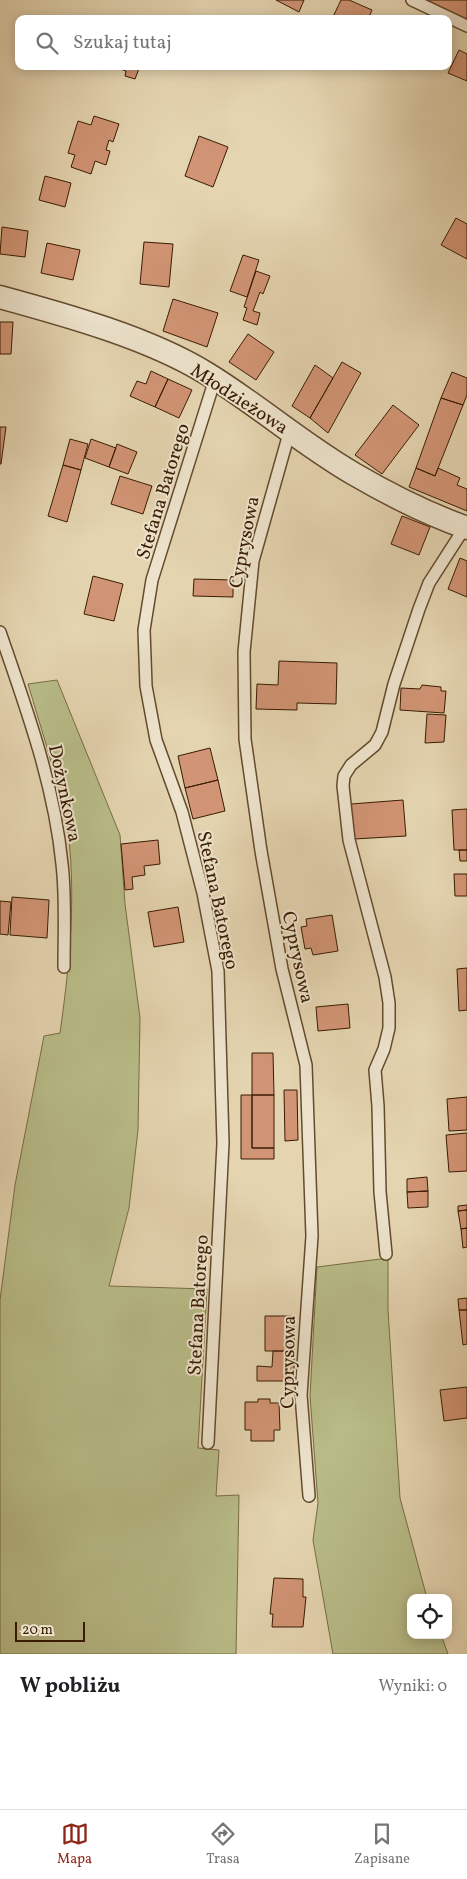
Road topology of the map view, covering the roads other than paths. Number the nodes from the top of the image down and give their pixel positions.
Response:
1 (412, 0) edge
2 (444, 15) edge
3 (452, 19) edge
4 (467, 26) edge
5 (0, 297) edge
6 (215, 379) junction
7 (290, 430) junction
8 (466, 528) edge
9 (0, 632) edge
10 (64, 967) dead end
11 (386, 1254) dead end
12 (208, 1443) dead end
13 (309, 1496) dead end

1 - 2 lane
3 - 4 lane
5 - 6 street, Młodzieżowa
6 - 7 street, Młodzieżowa
6 - 12 lane, Stefana Batorego
7 - 8 street, Młodzieżowa
7 - 13 lane, Cyprysowa
8 - 11 lane
9 - 10 lane, Dożynkowa

